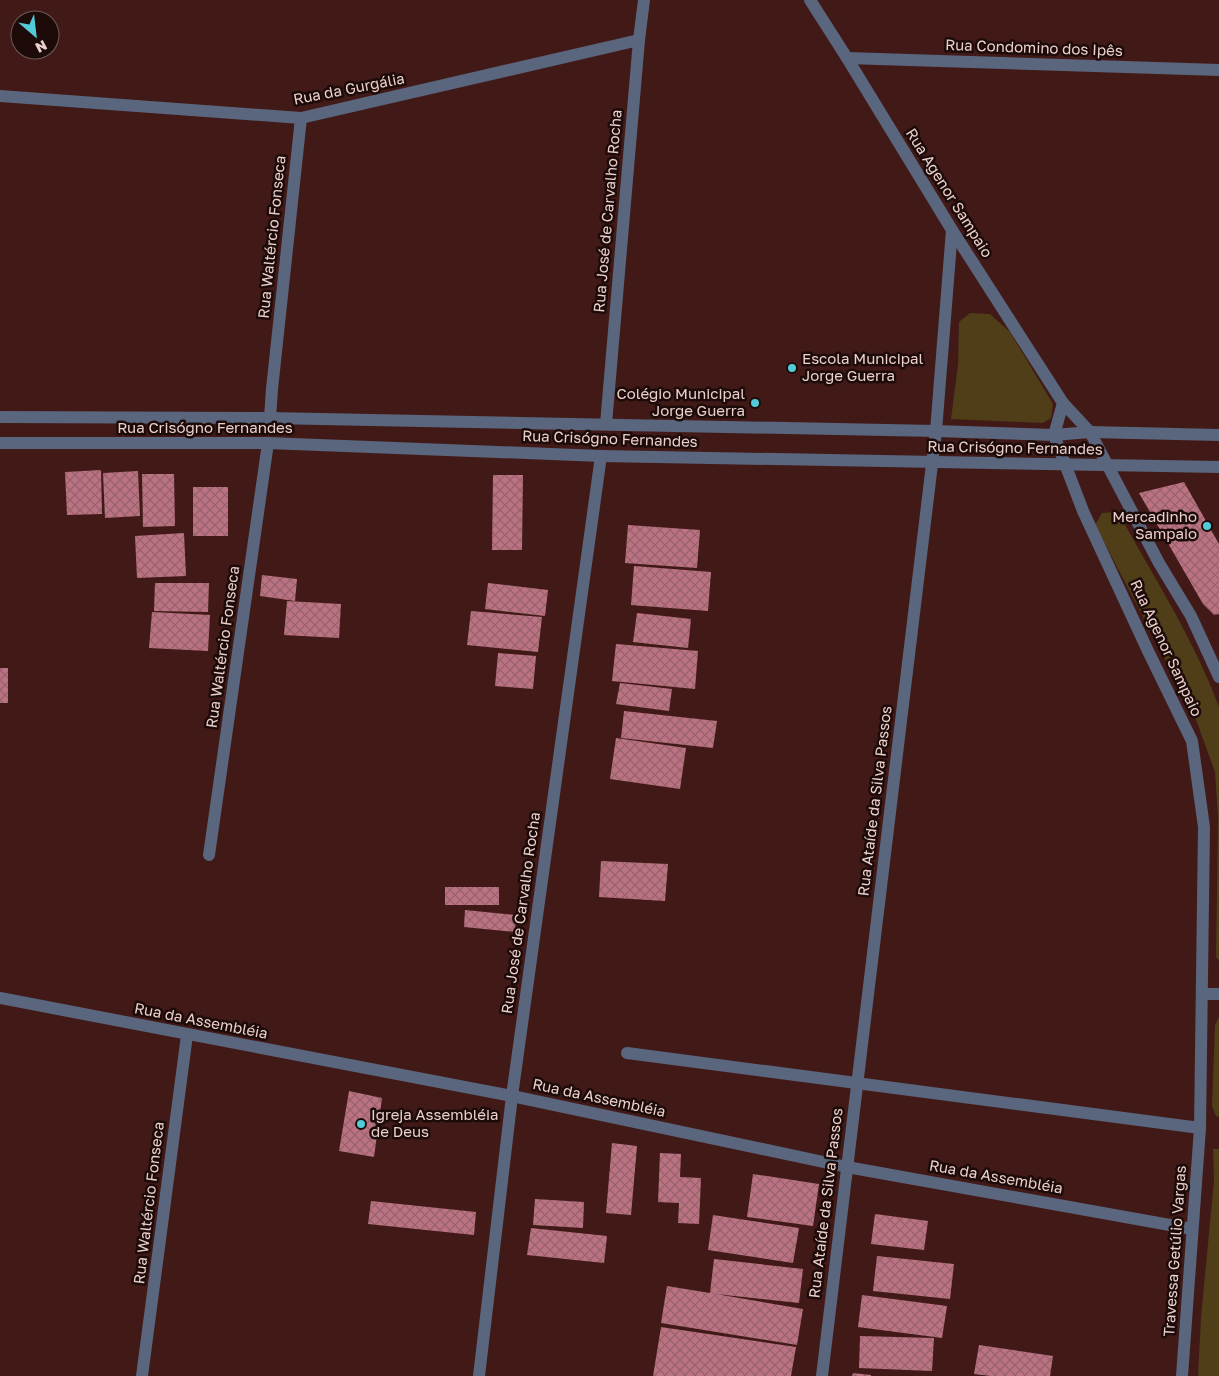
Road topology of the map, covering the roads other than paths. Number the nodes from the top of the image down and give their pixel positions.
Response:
1 (644, 0) edge
2 (810, 0) edge
3 (639, 40) junction
4 (847, 58) junction
5 (1219, 70) edge
6 (0, 96) edge
7 (301, 118) junction
8 (952, 230) junction
9 (1063, 403) junction
10 (0, 417) edge
11 (270, 418) junction
12 (606, 424) junction
13 (936, 431) junction
14 (1090, 432) junction
15 (1054, 435) junction
16 (1219, 435) edge
17 (268, 443) junction
18 (0, 444) edge
19 (601, 456) junction
20 (932, 463) junction
21 (1067, 465) junction
22 (1108, 466) junction
23 (1219, 467) edge
24 (1219, 677) edge
25 (209, 855) dead end
26 (1202, 994) junction
27 (1219, 994) edge
28 (0, 998) edge
29 (187, 1035) junction
30 (627, 1054) dead end
31 (858, 1083) junction
32 (512, 1096) junction
33 (1200, 1128) junction
34 (846, 1167) junction
35 (1192, 1229) junction
36 (142, 1376) edge
37 (479, 1376) edge
38 (822, 1376) edge
39 (1182, 1376) edge

1 - 3 street, Rua José de Carvalho Rocha
2 - 4 street, Rua Agenor Sampaio
3 - 7 street, Rua da Gurgália
3 - 12 street, Rua José de Carvalho Rocha
4 - 5 street, Rua Condomino dos Ipês
4 - 8 street, Rua Agenor Sampaio
6 - 7 street, Rua da Gurgália
7 - 11 street, Rua Waltércio Fonseca
8 - 9 street, Rua Agenor Sampaio
8 - 13 street, Rua Ataíde da Silva Passos
9 - 14 street, Rua Agenor Sampaio
9 - 15 street
10 - 11 street, Rua Crisógno Fernandes
11 - 12 street, Rua Crisógno Fernandes
12 - 13 street, Rua Crisógno Fernandes
13 - 15 street, Rua Crisógno Fernandes
13 - 20 street, Rua Ataíde da Silva Passos
14 - 15 street, Rua Crisógno Fernandes
14 - 16 street, Rua Crisógno Fernandes
14 - 22 street, Rua Agenor Sampaio
15 - 21 street, Rua Agenor Sampaio
17 - 18 street, Rua Crisógno Fernandes
17 - 19 street, Rua Crisógno Fernandes
17 - 25 street, Rua Waltércio Fonseca
19 - 20 street, Rua Crisógno Fernandes
19 - 32 street, Rua José de Carvalho Rocha
20 - 21 street, Rua Crisógno Fernandes
20 - 31 street, Rua Ataíde da Silva Passos
21 - 22 street, Rua Crisógno Fernandes
21 - 26 street, Rua Agenor Sampaio
22 - 23 street, Rua Crisógno Fernandes
22 - 24 street, Rua Agenor Sampaio
26 - 27 street
26 - 33 street, Rua Agenor Sampaio
28 - 29 street, Rua da Assembléia
29 - 32 street, Rua da Assembléia
29 - 36 street, Rua Waltércio Fonseca
30 - 31 street
31 - 33 street
31 - 34 street, Rua Ataíde da Silva Passos
32 - 34 street, Rua da Assembléia
32 - 37 street, Rua José de Carvalho Rocha
33 - 35 street, Travessa Getúlio Vargas
34 - 35 street, Rua da Assembléia
34 - 38 street, Rua Ataíde da Silva Passos
35 - 39 street, Travessa Getúlio Vargas

